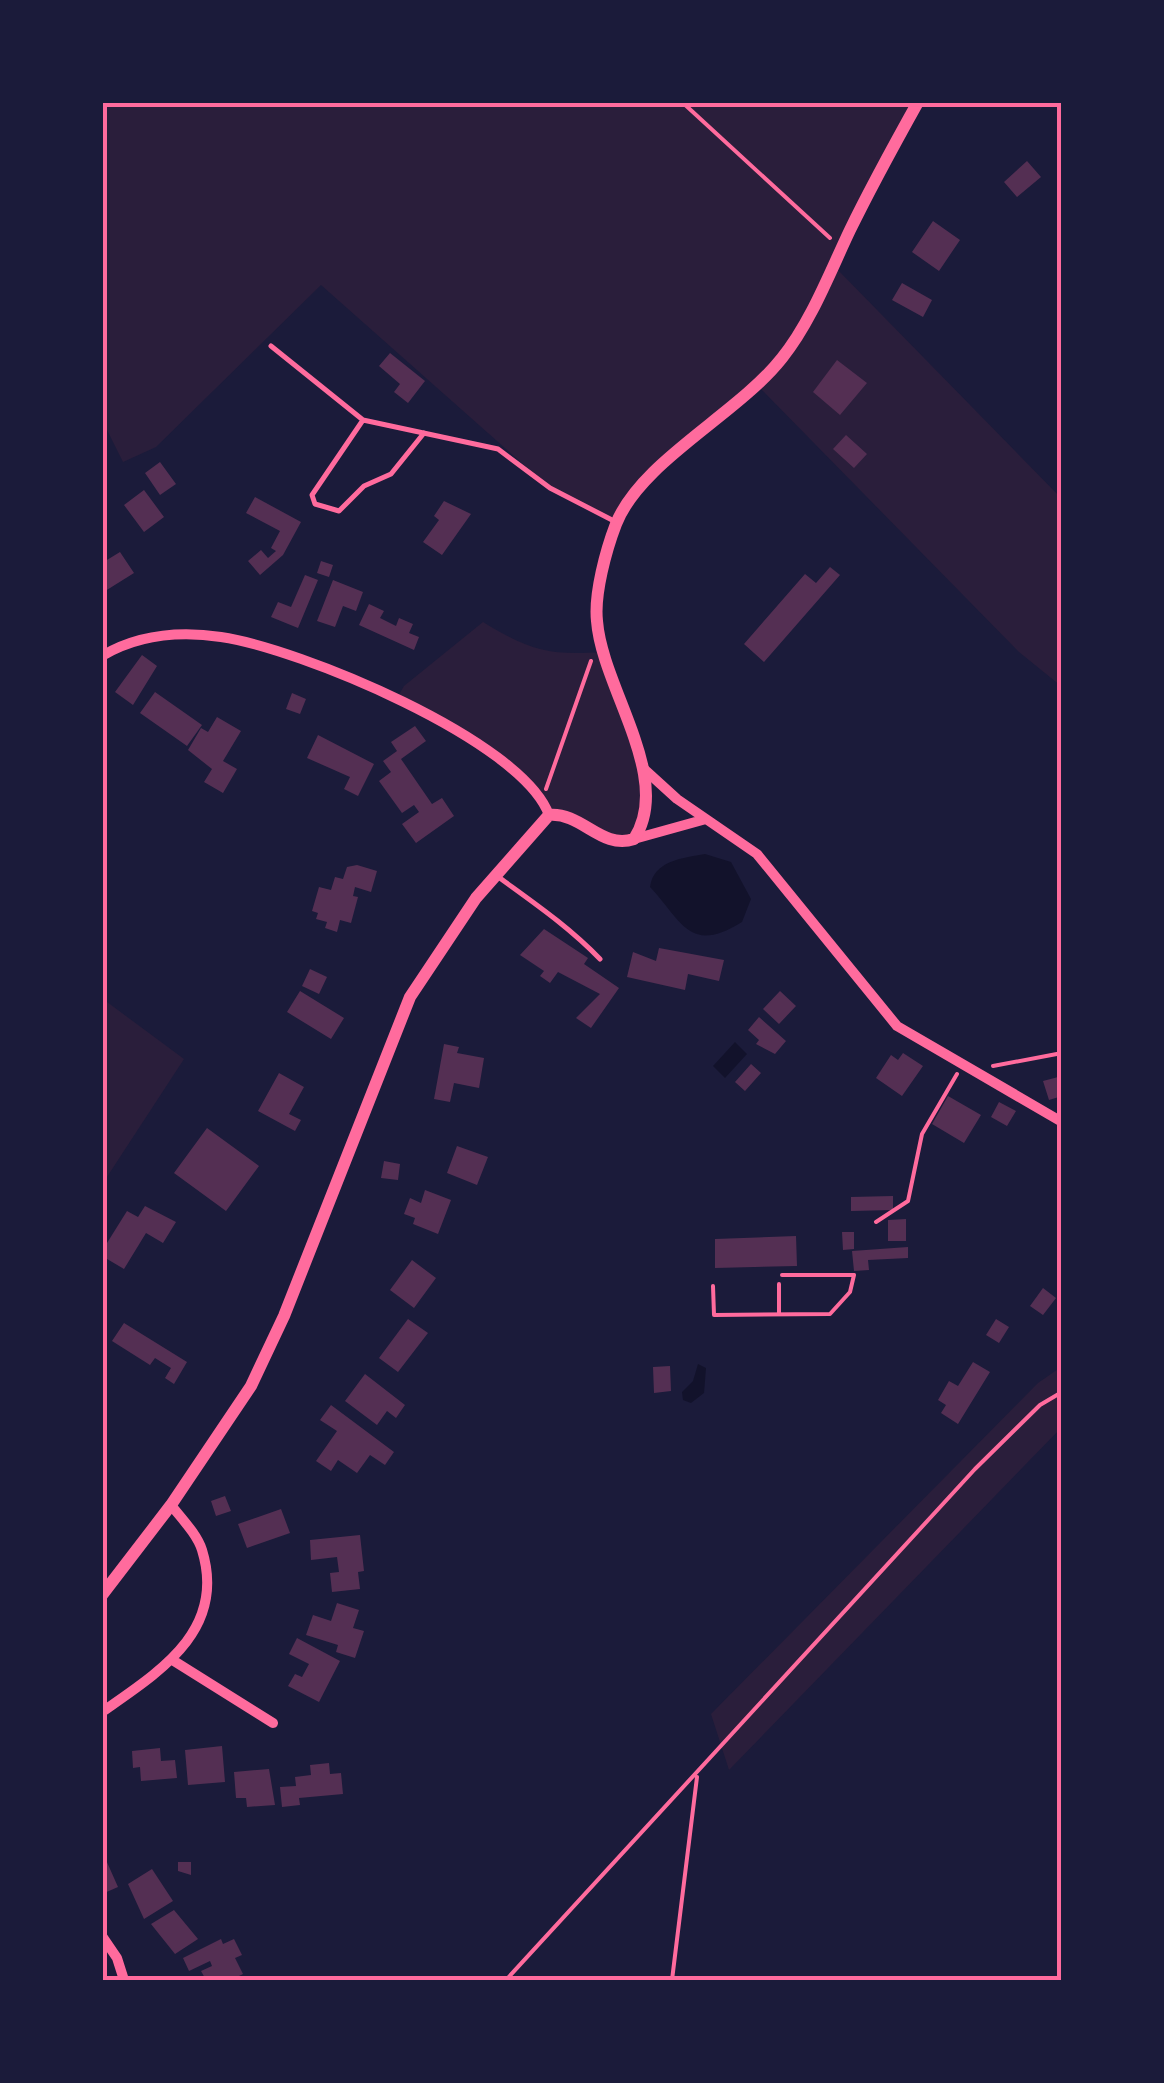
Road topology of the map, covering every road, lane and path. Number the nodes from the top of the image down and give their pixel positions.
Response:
1 (682, 102) edge
2 (918, 102) edge
3 (841, 248) junction
4 (271, 346) dead end
5 (363, 420) junction
6 (424, 433) junction
7 (617, 522) junction
8 (599, 636) junction
9 (102, 656) edge
10 (644, 768) junction
11 (543, 798) junction
12 (549, 815) junction
13 (706, 818) junction
14 (634, 839) junction
15 (495, 874) junction
16 (600, 959) dead end
17 (1062, 1053) edge
18 (968, 1068) junction
19 (1062, 1122) edge
20 (876, 1222) dead end
21 (782, 1275) dead end
22 (779, 1284) dead end
23 (714, 1286) dead end
24 (779, 1314) junction
25 (1062, 1392) edge
26 (171, 1505) junction
27 (102, 1595) edge
28 (174, 1661) junction
29 (102, 1712) edge
30 (273, 1724) dead end
31 (697, 1776) junction
32 (102, 1936) edge
33 (124, 1980) edge
34 (506, 1980) edge
35 (672, 1980) edge

1 - 3 path
2 - 3 street
3 - 7 street
4 - 5 lane
5 - 6 lane
5 - 6 lane
6 - 7 lane
7 - 8 street
8 - 10 street
8 - 11 path
9 - 11 street
10 - 13 street
10 - 14 street
11 - 12 street
12 - 14 street
12 - 15 street
13 - 14 street
13 - 18 street
15 - 16 lane
15 - 26 street
17 - 18 path
18 - 19 street
18 - 20 path
21 - 24 path
22 - 24 path
23 - 24 path
25 - 31 path
26 - 27 street
26 - 28 street
28 - 29 street
28 - 30 street
31 - 34 path
31 - 35 path
32 - 33 street

